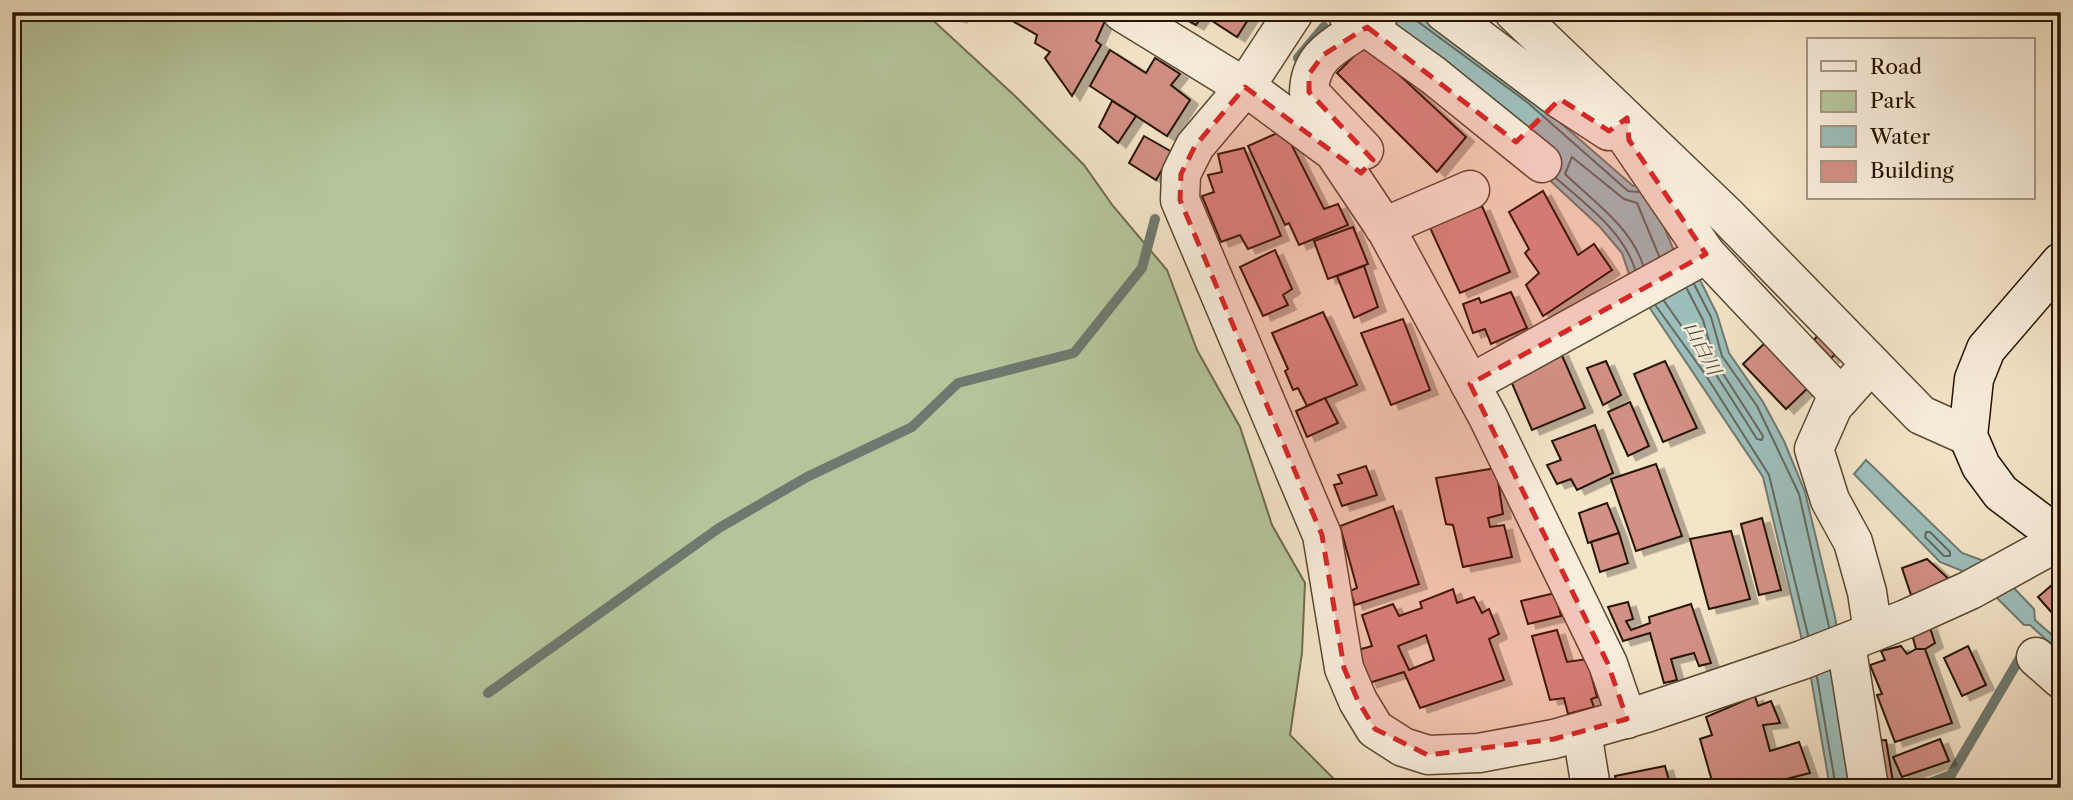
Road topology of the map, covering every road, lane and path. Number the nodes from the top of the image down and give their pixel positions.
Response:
1 (1122, 12) edge
2 (1294, 12) edge
3 (1444, 12) edge
4 (1514, 12) edge
5 (1364, 17) edge
6 (1254, 73) junction
7 (1560, 99) junction
8 (1627, 118) junction
9 (1470, 190) dead end
10 (1393, 222) junction
11 (1698, 258) junction
12 (2061, 262) edge
13 (1871, 363) junction
14 (1470, 384) junction
15 (1842, 397) junction
16 (1969, 425) junction
17 (2061, 539) edge
18 (1853, 640) junction
19 (1627, 719) junction
20 (1582, 732) junction
21 (1591, 788) edge
22 (1869, 788) edge

1 - 6 street
2 - 6 street
3 - 7 street
4 - 8 street
5 - 7 street
5 - 10 street
6 - 10 street
6 - 20 street
7 - 8 street
8 - 11 street
8 - 13 street
9 - 10 street
10 - 14 street
11 - 14 street
11 - 15 street
12 - 16 street
13 - 15 street
13 - 16 street
14 - 19 street
15 - 18 street
16 - 17 street
17 - 18 street
18 - 19 street
18 - 22 street
19 - 20 street
20 - 21 street

